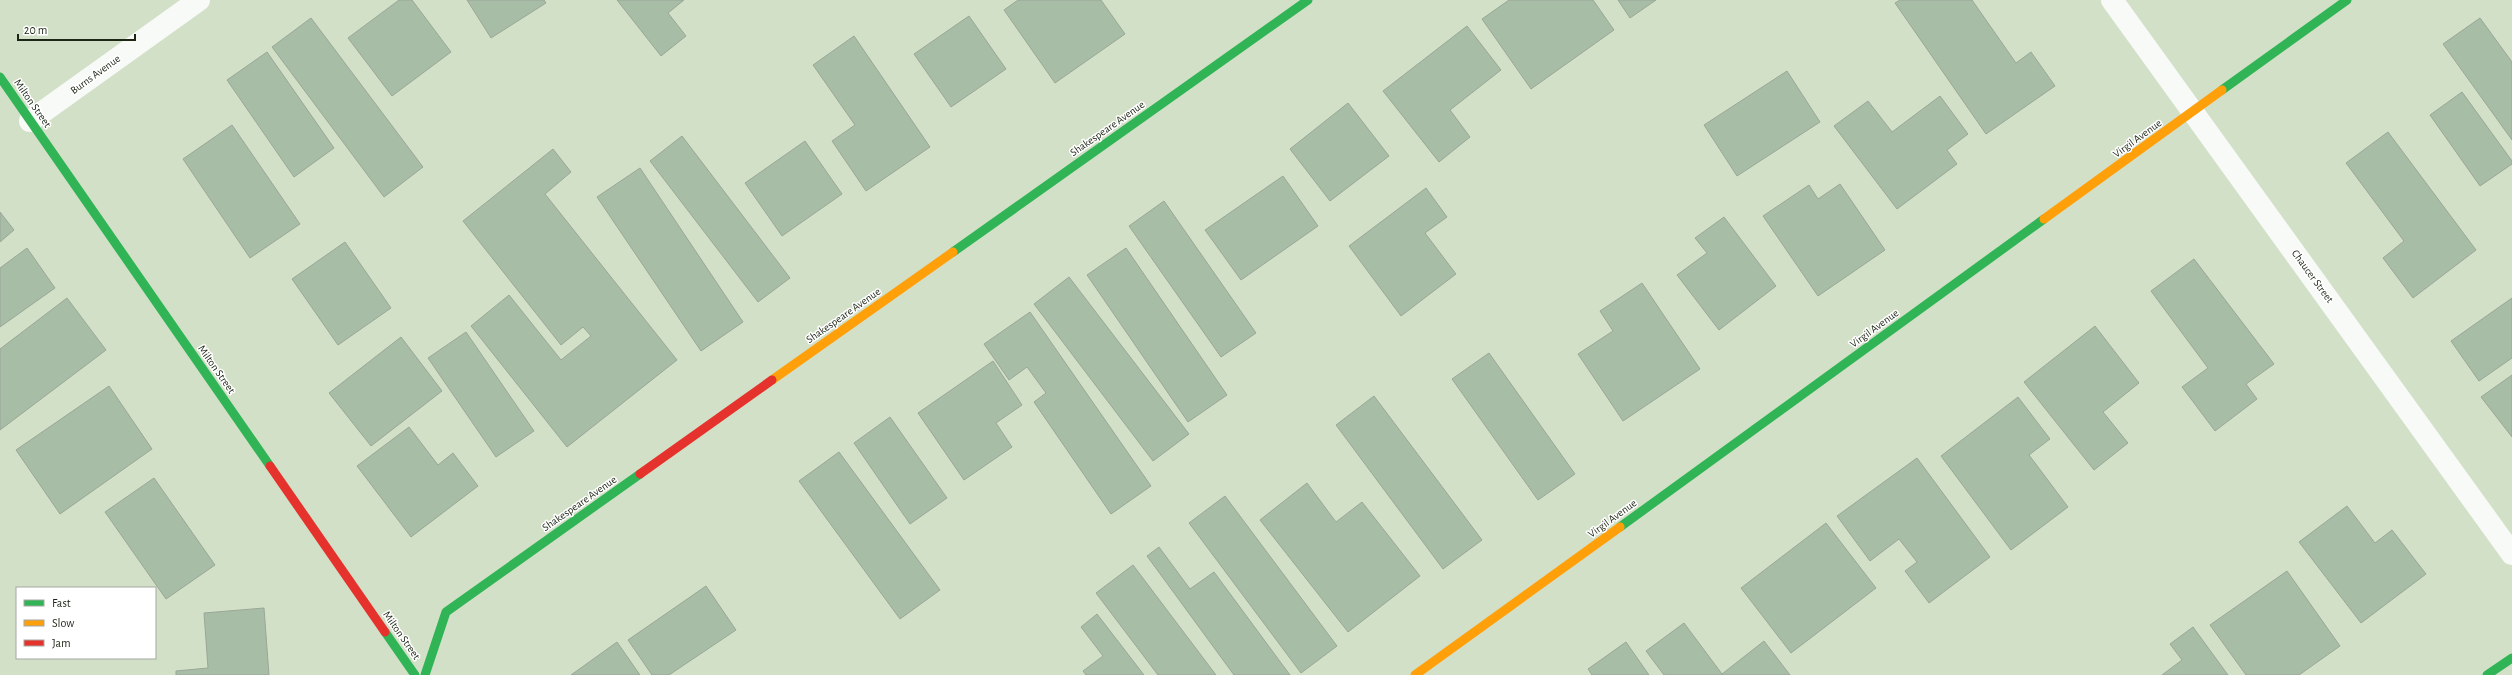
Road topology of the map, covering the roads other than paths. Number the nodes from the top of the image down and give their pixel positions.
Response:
1 (199, 0) edge
2 (1308, 0) edge
3 (2112, 0) edge
4 (2347, 0) edge
5 (0, 77) edge
6 (2194, 111) junction
7 (30, 121) junction
8 (2512, 554) edge
9 (2512, 658) edge
10 (415, 675) edge
11 (425, 675) edge
12 (1415, 675) edge
13 (2487, 675) edge

1 - 7 street, Burns Avenue
2 - 11 street, Shakespeare Avenue
3 - 6 street, Chaucer Street
4 - 6 street, Virgil Avenue
5 - 7 street, Milton Street
6 - 8 street, Chaucer Street
6 - 12 street, Virgil Avenue
7 - 10 street, Milton Street
9 - 13 street

